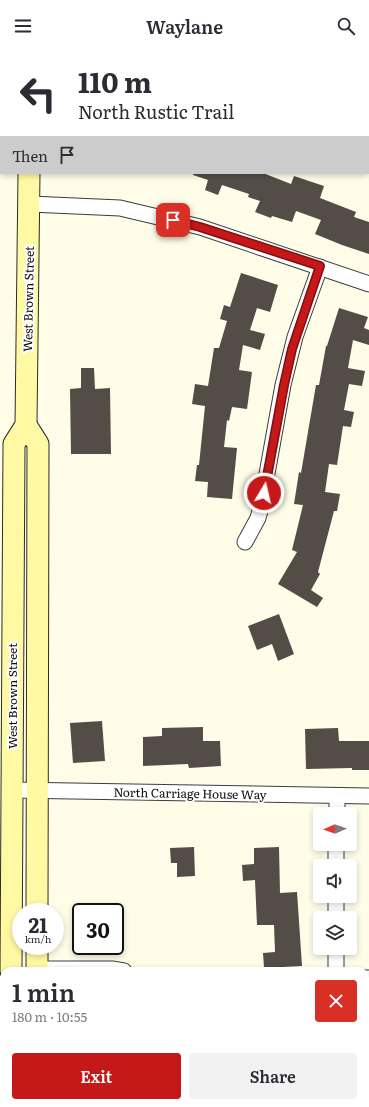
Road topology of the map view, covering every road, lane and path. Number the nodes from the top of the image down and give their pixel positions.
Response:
1 (29, 174) edge
2 (30, 204) junction
3 (320, 266) junction
4 (369, 284) edge
5 (26, 425) junction
6 (245, 542) dead end
7 (11, 790) junction
8 (37, 791) junction
9 (337, 796) junction
10 (369, 796) edge
11 (337, 807) edge
12 (37, 903) edge
13 (37, 955) edge
14 (336, 955) edge
15 (11, 967) edge
16 (37, 967) edge
17 (336, 967) edge

1 - 2 main road, West Brown Street
2 - 3 street
2 - 5 main road, West Brown Street
3 - 4 street
3 - 6 street
5 - 7 main road, West Brown Street
5 - 8 main road
7 - 8 street, North Carriage House Way
7 - 15 main road, West Brown Street
8 - 9 street, North Carriage House Way
8 - 12 main road
9 - 10 street, North Carriage House Way
9 - 11 street
13 - 16 main road
14 - 17 street

